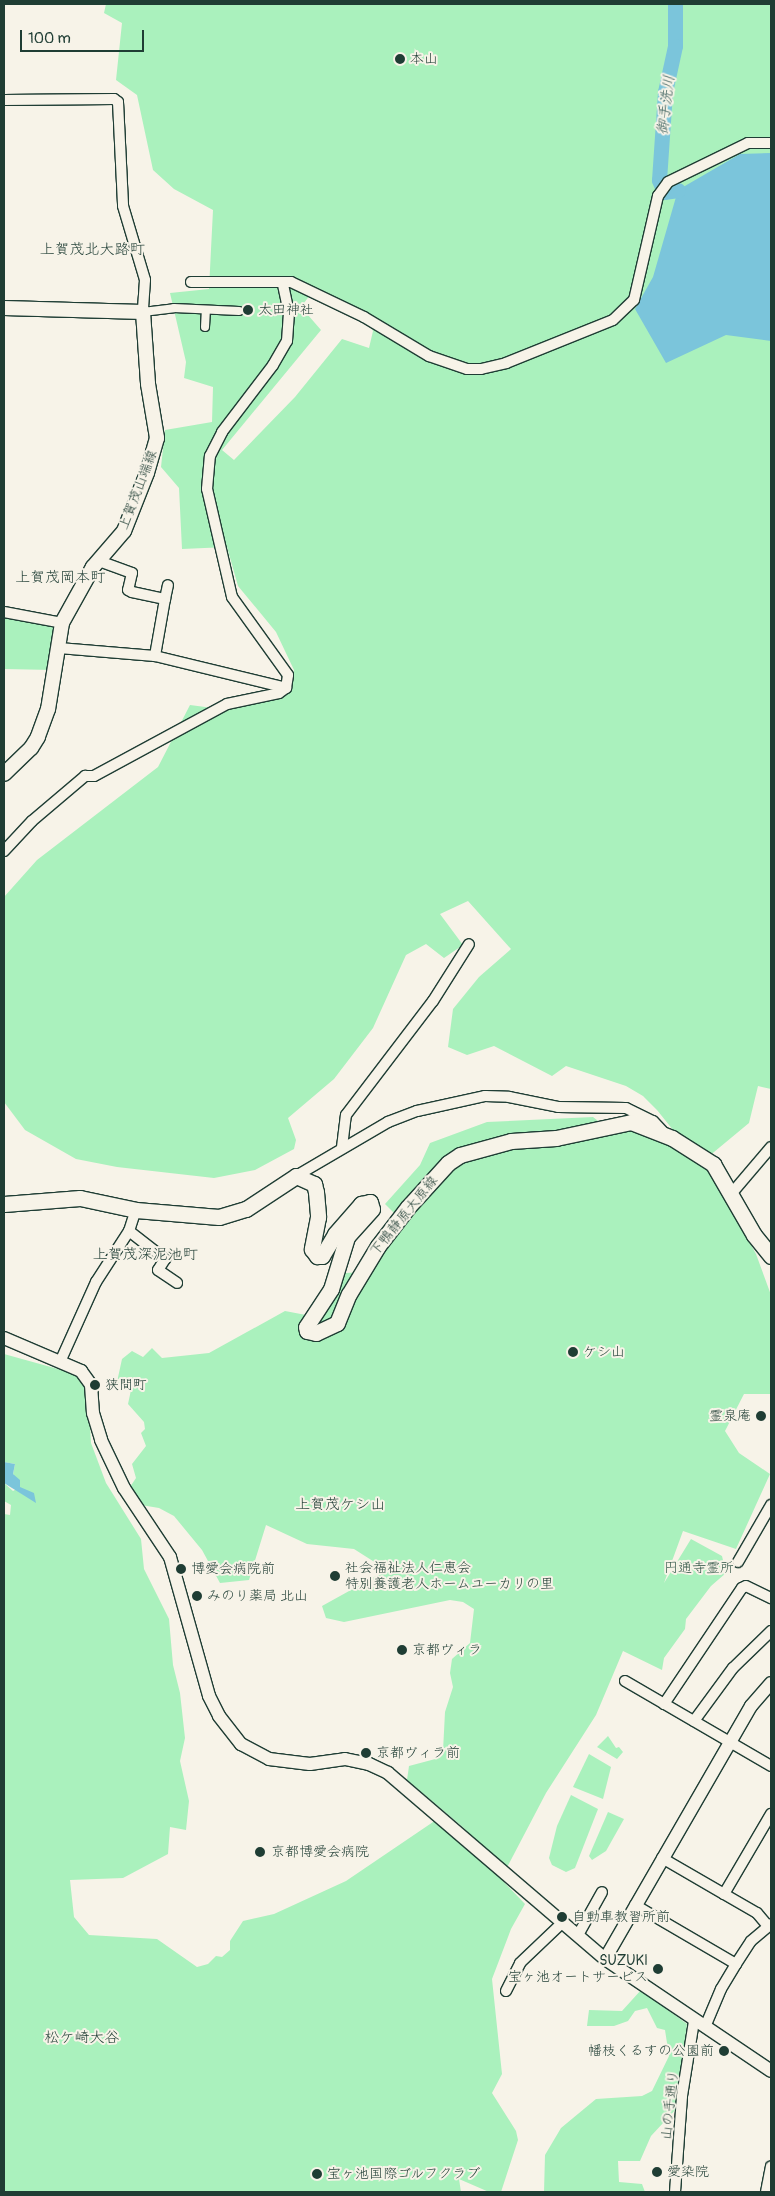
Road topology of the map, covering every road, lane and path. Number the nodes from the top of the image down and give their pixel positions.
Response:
1 (4, 100) edge
2 (771, 143) edge
3 (191, 282) dead end
4 (283, 284) junction
5 (4, 308) edge
6 (206, 310) junction
7 (239, 311) dead end
8 (143, 312) junction
9 (205, 327) dead end
10 (99, 561) junction
11 (168, 585) dead end
12 (166, 599) junction
13 (4, 612) edge
14 (62, 623) junction
15 (59, 648) junction
16 (155, 656) junction
17 (286, 688) junction
18 (4, 774) edge
19 (4, 851) edge
20 (469, 944) dead end
21 (666, 1135) junction
22 (342, 1147) junction
23 (771, 1147) edge
24 (296, 1176) junction
25 (732, 1194) junction
26 (4, 1204) edge
27 (136, 1210) junction
28 (129, 1230) junction
29 (771, 1256) edge
30 (177, 1283) dead end
31 (4, 1338) edge
32 (60, 1362) junction
33 (771, 1504) edge
34 (738, 1562) dead end
35 (771, 1598) edge
36 (771, 1631) edge
37 (625, 1682) dead end
38 (771, 1684) edge
39 (664, 1704) junction
40 (694, 1721) junction
41 (730, 1742) junction
42 (771, 1766) edge
43 (771, 1814) edge
44 (767, 1831) edge
45 (662, 1858) junction
46 (602, 1892) dead end
47 (724, 1894) junction
48 (635, 1905) junction
49 (562, 1923) junction
50 (769, 1924) edge
51 (578, 1935) junction
52 (605, 1959) junction
53 (736, 1964) junction
54 (506, 1991) dead end
55 (700, 2024) junction
56 (771, 2071) edge
57 (771, 2166) edge
58 (675, 2192) edge
59 (766, 2192) edge

1 - 8 street
2 - 4 street
3 - 4 street
4 - 17 street
5 - 8 main road
6 - 7 street
6 - 8 street
6 - 9 street
8 - 10 main road, 上賀茂山端線
10 - 12 street
10 - 14 main road, 上賀茂山端線
11 - 12 street
12 - 16 street
13 - 14 street
14 - 15 main road, 上賀茂山端線
15 - 16 street
15 - 18 main road, 上賀茂山端線
16 - 17 street
17 - 19 street
20 - 22 street
21 - 22 street
21 - 24 main road, 下鴨静原大原線
21 - 25 main road, 下鴨静原大原線
22 - 24 street
23 - 25 street
24 - 27 main road
25 - 29 main road, 下鴨静原大原線
26 - 27 main road
27 - 28 street
28 - 30 street
28 - 32 street
31 - 32 street
32 - 49 street
33 - 34 street
35 - 39 street
36 - 40 street
37 - 39 street
38 - 41 street
39 - 40 street
40 - 41 street
41 - 42 street
41 - 45 street
43 - 44 street
44 - 47 street
45 - 47 street
45 - 48 street
46 - 51 street
47 - 50 street
48 - 52 street
48 - 53 street
49 - 51 street
49 - 54 street
50 - 53 street, 山の手通り
51 - 52 street
52 - 55 street
53 - 55 street, 山の手通り
55 - 56 street
55 - 58 street, 山の手通り
57 - 59 street

